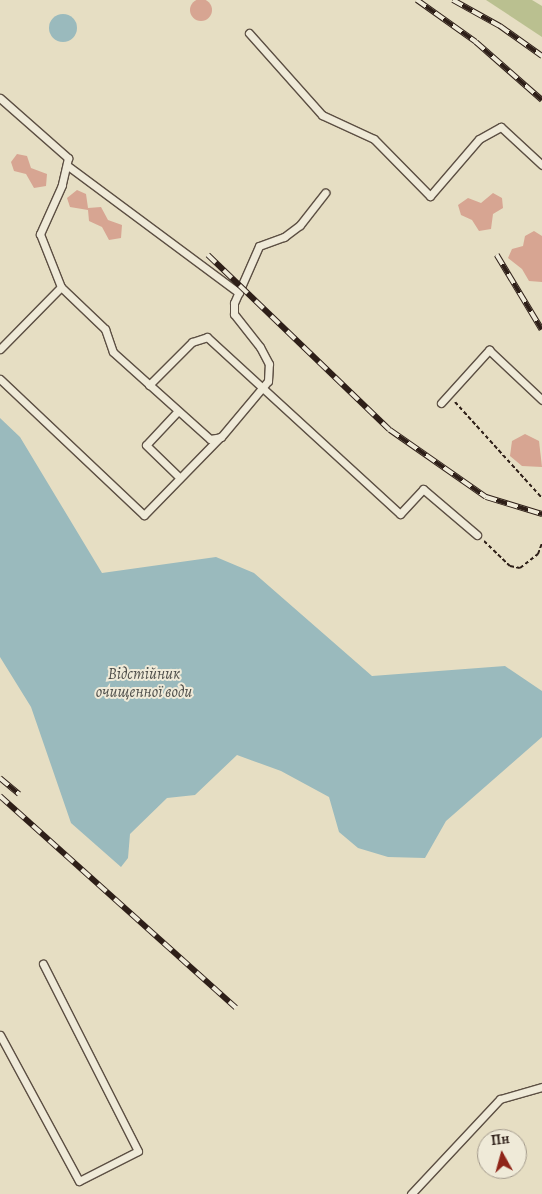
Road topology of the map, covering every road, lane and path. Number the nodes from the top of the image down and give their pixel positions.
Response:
1 (249, 33) dead end
2 (0, 98) edge
3 (542, 164) edge
4 (68, 166) junction
5 (325, 193) dead end
6 (61, 288) junction
7 (239, 293) junction
8 (0, 349) edge
9 (0, 379) edge
10 (149, 386) junction
11 (263, 387) junction
12 (448, 395) junction
13 (542, 400) edge
14 (441, 403) dead end
15 (177, 412) junction
16 (221, 437) junction
17 (180, 478) junction
18 (542, 498) edge
19 (477, 535) joint
20 (542, 544) edge
21 (43, 964) dead end
22 (0, 1035) edge
23 (542, 1087) edge
24 (410, 1194) edge

1 - 3 lane
2 - 4 lane
4 - 6 lane
4 - 7 lane
5 - 7 lane
6 - 8 lane
6 - 10 lane
7 - 11 lane
9 - 17 lane
10 - 11 lane
10 - 15 lane
11 - 16 lane
11 - 19 lane
12 - 13 lane
12 - 14 lane
12 - 18 path
15 - 16 lane
15 - 17 lane
16 - 17 lane
19 - 20 path
21 - 22 lane
23 - 24 lane

